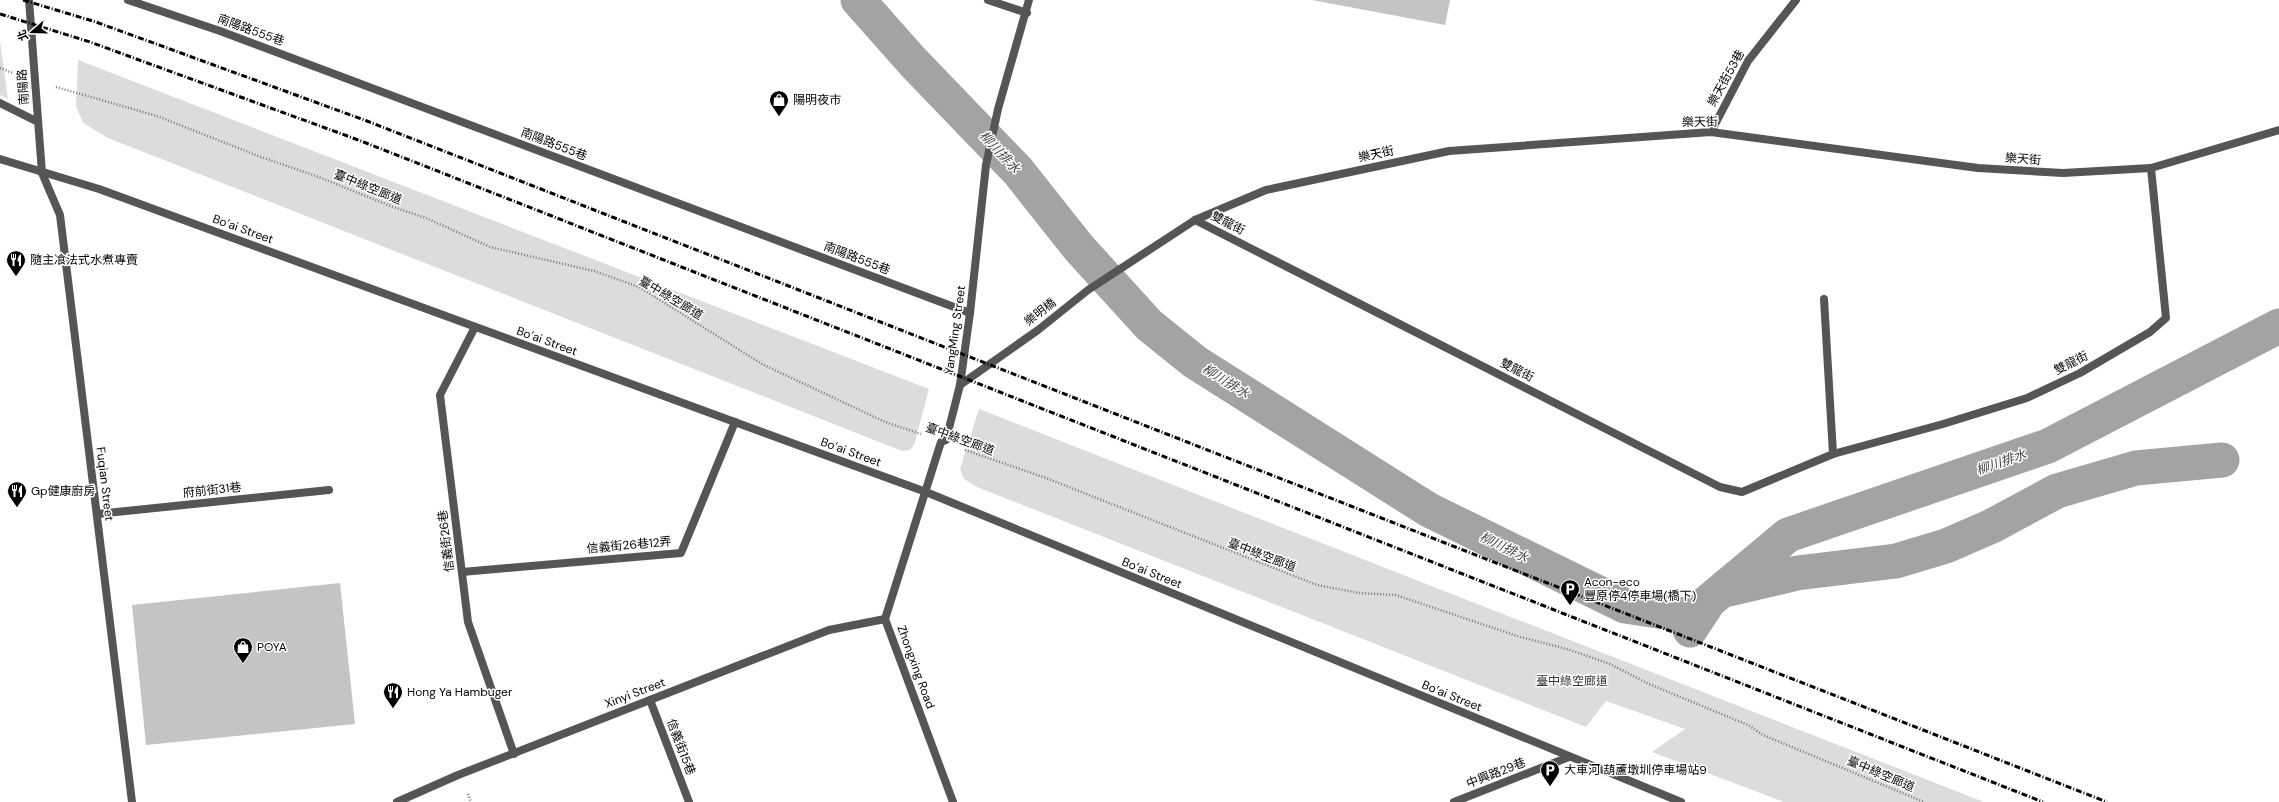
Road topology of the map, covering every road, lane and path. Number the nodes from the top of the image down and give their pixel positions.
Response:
1 (29, 0) edge
2 (128, 0) edge
3 (988, 0) edge
4 (1029, 0) edge
5 (1796, 0) edge
6 (1027, 13) junction
7 (0, 68) edge
8 (35, 81) junction
9 (0, 103) edge
10 (38, 122) junction
11 (2279, 130) edge
12 (1711, 132) junction
13 (0, 159) edge
14 (2151, 168) junction
15 (42, 173) junction
16 (1195, 220) junction
17 (1135, 257) joint
18 (1824, 299) dead end
19 (970, 313) junction
20 (475, 327) junction
21 (960, 385) junction
22 (735, 422) junction
23 (941, 442) junction
24 (1833, 454) junction
25 (329, 490) dead end
26 (926, 492) junction
27 (97, 514) junction
28 (462, 572) junction
29 (885, 618) junction
30 (650, 700) junction
31 (514, 754) junction
32 (1569, 758) junction
33 (132, 802) edge
34 (396, 802) edge
35 (689, 802) edge
36 (953, 802) edge
37 (1454, 802) edge
38 (1681, 802) edge
39 (1924, 802) edge

1 - 8 street, 南陽路
2 - 19 street, 南陽路555巷
3 - 6 street
4 - 6 street
5 - 12 street, 樂天街53巷
6 - 19 street, YangMing Street
7 - 8 path, 臺中綠空廊道
8 - 10 street, 南陽路
8 - 23 path, 臺中綠空廊道
9 - 10 street
10 - 15 street, 南陽路
11 - 14 street, 樂天街
12 - 14 street, 樂天街
12 - 16 street, 樂天街
13 - 15 street, Bo’ai Street
14 - 24 street, 雙龍街
15 - 20 street, Bo’ai Street
15 - 27 street, Fuqian Street
16 - 17 street, 樂天街
16 - 24 street, 雙龍街
17 - 21 street, 樂明橋
18 - 24 street
19 - 21 street, YangMing Street
20 - 22 street, Bo’ai Street
20 - 28 street, 信義街26巷
21 - 23 street, YangMing Street
22 - 26 street, Bo’ai Street
22 - 28 street, 信義街26巷12弄
23 - 26 street, YangMing Street
23 - 39 path, 臺中綠空廊道
25 - 27 street, 府前街31巷
26 - 29 street, Zhongxing Road
26 - 32 street, Bo’ai Street
27 - 33 street, Fuqian Street
28 - 31 street, 信義街26巷
29 - 30 street, Xinyi Street
29 - 36 street, Zhongxing Road
30 - 31 street, Xinyi Street
30 - 35 street, 信義街15巷
31 - 34 street, Xinyi Street
32 - 37 street, 中興路29巷
32 - 38 street, Bo’ai Street

